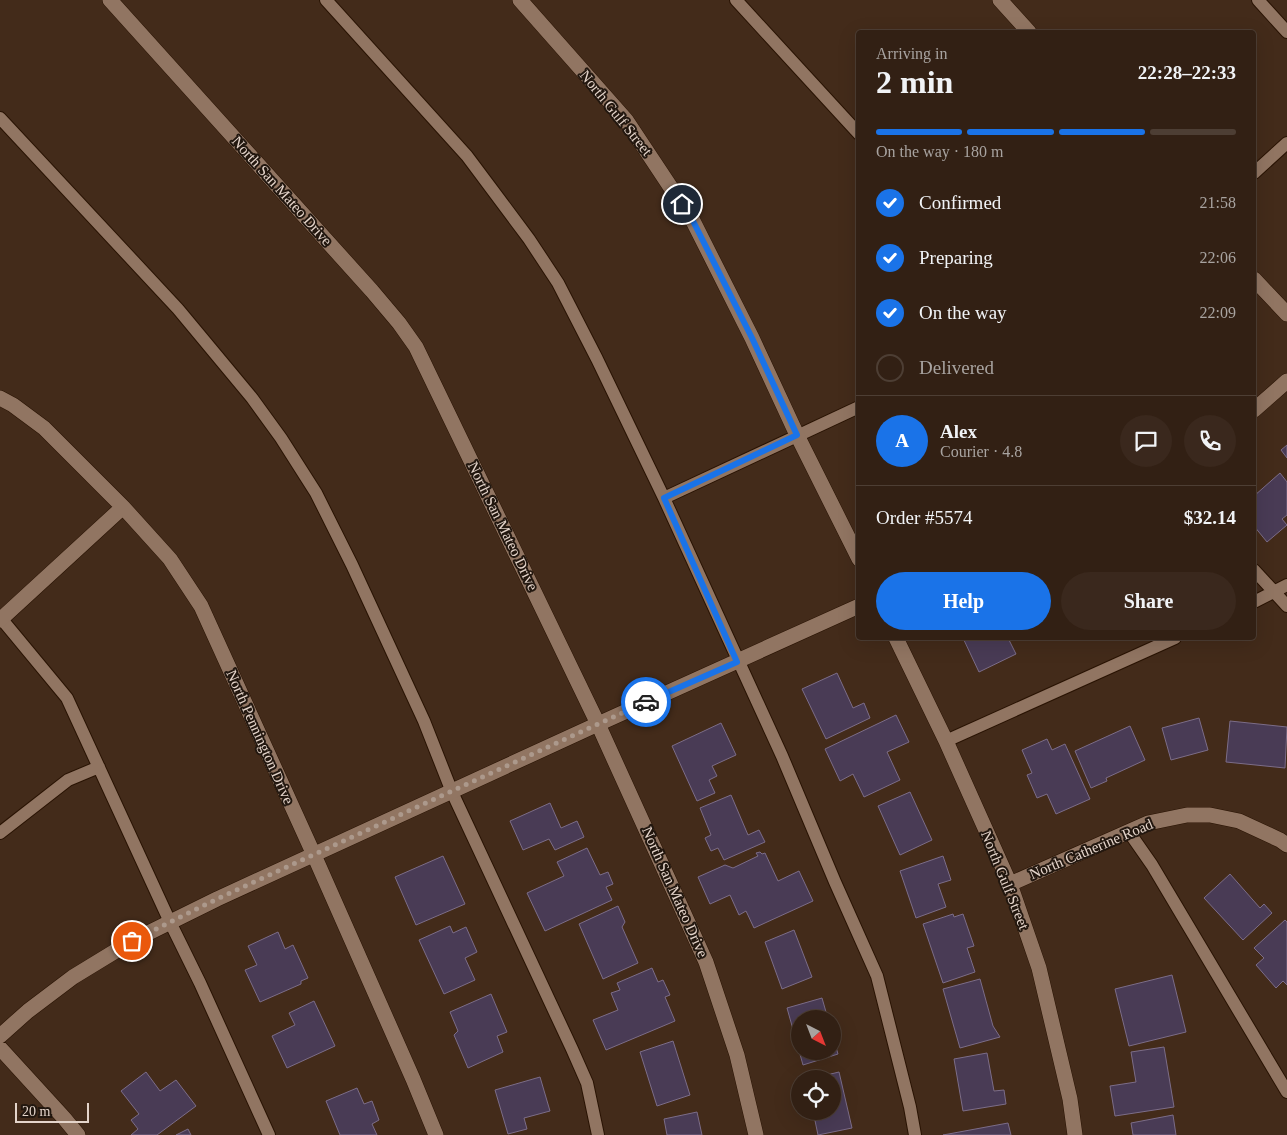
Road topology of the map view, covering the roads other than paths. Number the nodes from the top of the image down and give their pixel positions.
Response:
1 (110, 0) edge
2 (326, 0) edge
3 (520, 0) edge
4 (736, 0) edge
5 (1000, 0) edge
6 (1258, 0) edge
7 (1027, 30) edge
8 (1287, 32) edge
9 (0, 118) edge
10 (856, 131) edge
11 (1287, 143) edge
12 (1256, 170) edge
13 (1256, 281) edge
14 (1287, 314) edge
15 (1287, 381) edge
16 (0, 398) edge
17 (856, 408) edge
18 (1256, 408) edge
19 (797, 435) junction
20 (664, 498) junction
21 (123, 507) junction
22 (856, 553) edge
23 (1256, 572) edge
24 (1287, 585) edge
25 (1274, 592) junction
26 (1256, 601) edge
27 (1287, 606) edge
28 (856, 607) edge
29 (0, 618) edge
30 (897, 640) edge
31 (1171, 640) edge
32 (737, 662) junction
33 (598, 724) junction
34 (946, 741) junction
35 (99, 766) junction
36 (452, 792) junction
37 (1129, 832) junction
38 (0, 834) edge
39 (1287, 845) edge
40 (314, 855) junction
41 (1010, 884) junction
42 (170, 922) junction
43 (0, 1036) edge
44 (0, 1048) edge
45 (1287, 1092) edge
46 (78, 1135) edge
47 (269, 1135) edge
48 (436, 1135) edge
49 (598, 1135) edge
50 (756, 1135) edge
51 (915, 1135) edge
52 (1075, 1135) edge

1 - 33 street, North San Mateo Drive
2 - 20 lane
3 - 19 street, North Gulf Street
4 - 10 lane
5 - 7 street
6 - 8 lane
9 - 36 lane
11 - 12 lane
13 - 14 street
15 - 18 street
16 - 21 street, North Pennington Drive
17 - 19 lane
19 - 20 lane
19 - 22 street, North Gulf Street
20 - 32 lane
21 - 29 street
21 - 40 street, North Pennington Drive
23 - 25 lane
24 - 25 lane
25 - 26 lane
25 - 27 lane
28 - 32 street
29 - 35 lane
30 - 34 street, North Gulf Street
31 - 34 lane
32 - 33 street
32 - 51 lane
33 - 36 street
33 - 50 street, North San Mateo Drive
34 - 41 street, North Gulf Street
35 - 38 lane
35 - 42 lane
36 - 40 street
36 - 49 lane
37 - 39 street, North Catherine Road
37 - 41 street, North Catherine Road
37 - 45 lane
40 - 42 street
40 - 48 street, North Pennington Drive
41 - 52 street, North Gulf Street
42 - 43 street
42 - 47 lane
44 - 46 street

